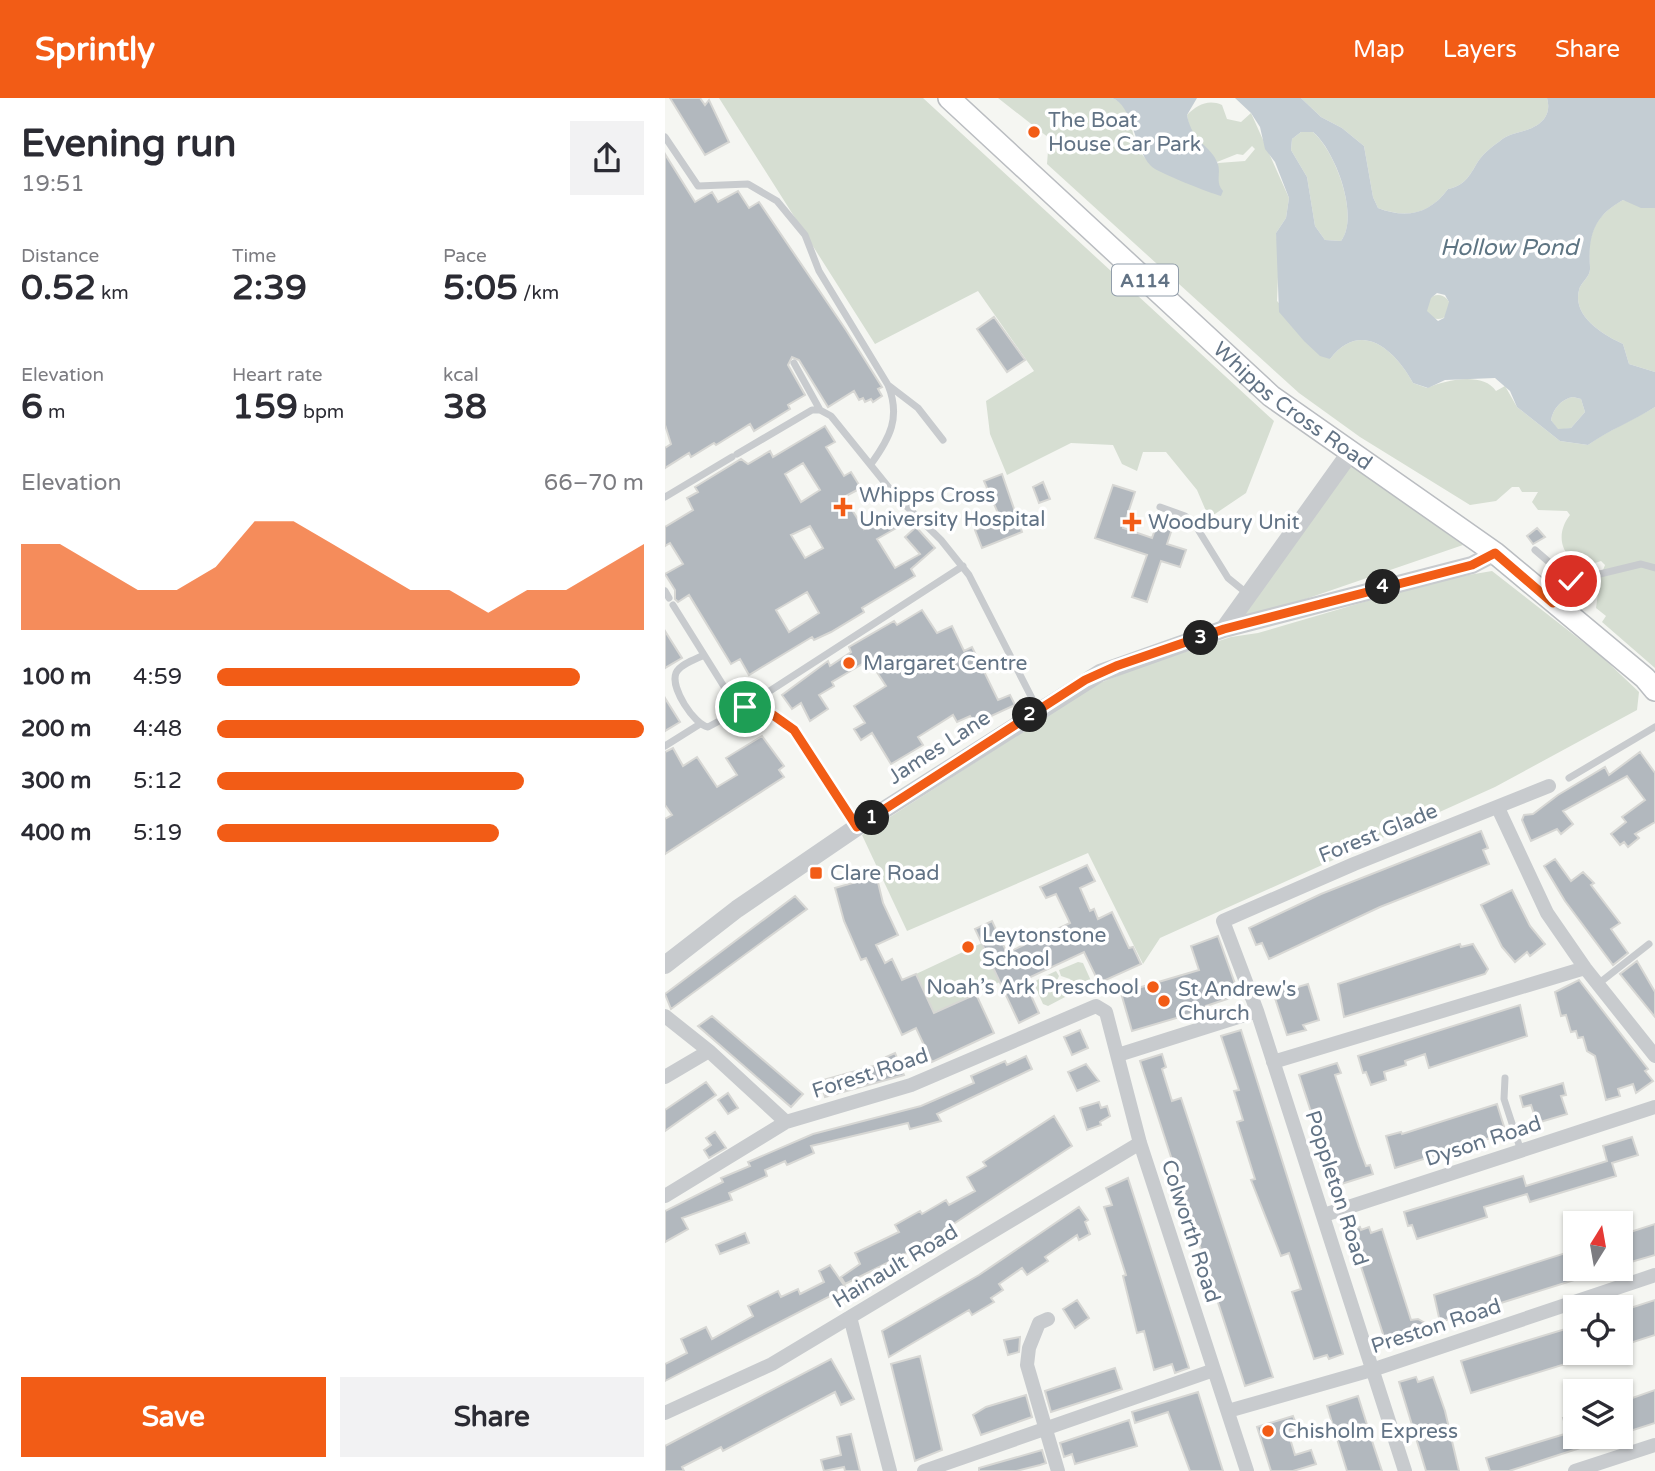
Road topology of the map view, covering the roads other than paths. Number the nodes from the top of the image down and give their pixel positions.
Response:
1 (949, 98) edge
2 (665, 137) edge
3 (794, 363) dead end
4 (888, 384) junction
5 (816, 410) junction
6 (943, 440) dead end
7 (1350, 453) junction
8 (871, 464) junction
9 (665, 497) edge
10 (1160, 507) dead end
11 (1535, 550) dead end
12 (1495, 553) junction
13 (963, 566) junction
14 (1655, 568) edge
15 (1571, 581) junction
16 (1249, 595) junction
17 (669, 598) edge
18 (1553, 603) junction
19 (1224, 629) junction
20 (704, 655) junction
21 (1655, 690) edge
22 (745, 707) junction
23 (1038, 710) junction
24 (701, 724) junction
25 (1655, 727) edge
26 (665, 746) edge
27 (1569, 778) dead end
28 (1549, 786) dead end
29 (1497, 807) junction
30 (857, 827) junction
31 (1223, 921) joint
32 (1649, 944) dead end
33 (665, 964) edge
34 (1585, 968) junction
35 (1597, 984) junction
36 (1096, 1006) joint
37 (1257, 1011) junction
38 (665, 1016) edge
39 (709, 1051) junction
40 (1118, 1055) junction
41 (1655, 1056) edge
42 (1273, 1062) junction
43 (665, 1077) edge
44 (1505, 1078) dead end
45 (1655, 1107) edge
46 (786, 1122) junction
47 (1140, 1143) junction
48 (1521, 1151) junction
49 (665, 1196) edge
50 (1324, 1216) junction
51 (1655, 1275) edge
52 (850, 1317) junction
53 (1048, 1319) dead end
54 (1375, 1369) junction
55 (1214, 1370) junction
56 (1228, 1411) junction
57 (665, 1413) edge
58 (1046, 1428) junction
59 (1655, 1445) edge
60 (890, 1471) edge
61 (924, 1471) edge
62 (1058, 1471) edge
63 (1247, 1471) edge
64 (1405, 1471) edge
65 (1575, 1471) edge

1 - 7 main road, Whipps Cross Road / A114
2 - 4 lane
3 - 5 lane
4 - 6 lane
4 - 8 lane
5 - 8 lane
5 - 9 lane
7 - 12 main road, Whipps Cross Road / A114
7 - 16 street
8 - 13 lane
10 - 16 lane
11 - 15 lane
12 - 18 main road, Whipps Cross Road / A114
12 - 19 street, James Lane
13 - 22 lane
13 - 23 lane
14 - 15 lane
15 - 18 lane
16 - 19 street
17 - 20 lane
18 - 21 main road, Whipps Cross Road / A114
19 - 23 street, James Lane
20 - 22 lane
20 - 24 lane
22 - 24 lane
22 - 30 lane
23 - 30 street, James Lane
24 - 26 lane
25 - 27 lane
28 - 29 street, Forest Glade
29 - 31 street, Forest Glade
29 - 34 street
30 - 33 street, James Lane
31 - 37 street, Poppleton Road
32 - 35 lane
34 - 35 street
34 - 42 street
35 - 41 street
36 - 40 street, Colworth Road
36 - 46 street, Forest Road
37 - 40 street
37 - 42 street, Poppleton Road
38 - 39 street
39 - 43 street
39 - 46 street
40 - 47 street, Colworth Road
42 - 50 street, Poppleton Road
44 - 48 lane
45 - 48 street, Dyson Road
46 - 49 street, Forest Road
47 - 52 street, Hainault Road
47 - 55 street, Colworth Road
48 - 50 street, Dyson Road
50 - 54 street, Poppleton Road
51 - 54 street, Preston Road
52 - 57 street, Hainault Road
52 - 60 street
53 - 58 street
54 - 56 street, Preston Road
54 - 64 street, Poppleton Road
55 - 56 street, Colworth Road
55 - 58 street
56 - 63 street, Colworth Road
58 - 61 street
58 - 62 street
59 - 65 street

